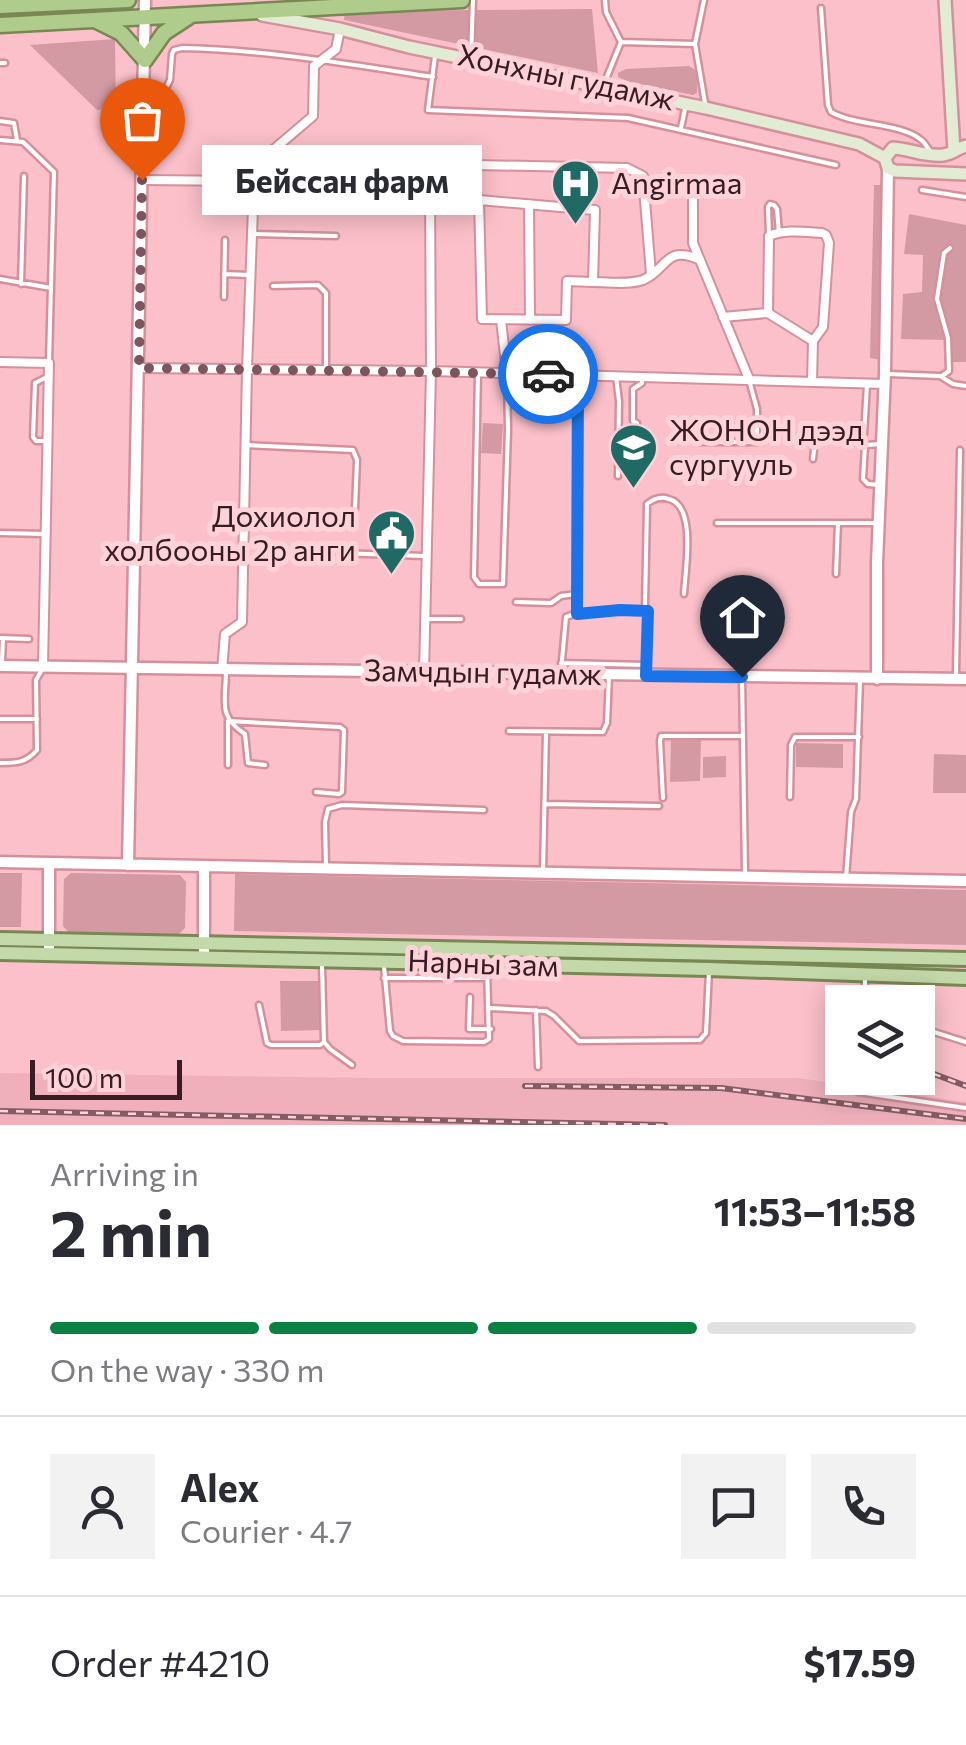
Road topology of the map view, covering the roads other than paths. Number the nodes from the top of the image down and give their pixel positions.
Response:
1 (128, 0) edge
2 (462, 0) edge
3 (473, 0) edge
4 (606, 0) edge
5 (704, 0) edge
6 (945, 0) edge
7 (71, 1) edge
8 (0, 6) edge
9 (145, 8) edge
10 (821, 8) dead end
11 (243, 12) junction
12 (194, 14) junction
13 (91, 19) junction
14 (0, 25) edge
15 (340, 28) junction
16 (621, 42) junction
17 (695, 44) junction
18 (436, 51) junction
19 (470, 58) junction
20 (321, 59) junction
21 (145, 60) junction
22 (432, 77) junction
23 (604, 86) junction
24 (144, 93) junction
25 (686, 103) junction
26 (706, 108) junction
27 (0, 121) edge
28 (681, 128) junction
29 (0, 140) edge
30 (17, 140) junction
31 (960, 149) edge
32 (934, 156) junction
33 (887, 163) junction
34 (836, 165) dead end
35 (966, 174) edge
36 (24, 176) dead end
37 (142, 180) junction
38 (254, 181) junction
39 (348, 183) dead end
40 (693, 188) dead end
41 (430, 190) junction
42 (922, 190) dead end
43 (966, 197) edge
44 (479, 200) junction
45 (529, 204) junction
46 (252, 234) junction
47 (774, 234) junction
48 (336, 236) dead end
49 (225, 240) dead end
50 (950, 248) dead end
51 (700, 260) junction
52 (224, 274) junction
53 (651, 274) junction
54 (252, 275) junction
55 (0, 279) edge
56 (593, 282) junction
57 (21, 284) junction
58 (273, 286) dead end
59 (51, 288) junction
60 (224, 297) dead end
61 (768, 313) junction
62 (723, 316) junction
63 (502, 320) junction
64 (530, 320) junction
65 (813, 341) junction
66 (0, 362) edge
67 (49, 363) junction
68 (139, 368) junction
69 (247, 369) junction
70 (326, 370) junction
71 (432, 371) junction
72 (478, 372) junction
73 (506, 373) junction
74 (578, 375) junction
75 (49, 376) junction
76 (616, 376) junction
77 (642, 376) junction
78 (942, 376) junction
79 (885, 379) junction
80 (749, 380) junction
81 (812, 382) junction
82 (867, 384) junction
83 (966, 386) edge
84 (864, 434) junction
85 (48, 441) junction
86 (700, 442) dead end
87 (246, 444) junction
88 (882, 444) junction
89 (637, 446) dead end
90 (864, 446) junction
91 (960, 450) dead end
92 (813, 459) dead end
93 (618, 476) dead end
94 (880, 484) junction
95 (355, 509) dead end
96 (717, 523) dead end
97 (838, 523) junction
98 (878, 524) junction
99 (0, 533) edge
100 (46, 534) junction
101 (339, 552) dead end
102 (427, 556) junction
103 (836, 574) dead end
104 (576, 594) junction
105 (684, 594) dead end
106 (958, 594) junction
107 (966, 595) edge
108 (516, 602) dead end
109 (648, 611) junction
110 (577, 614) junction
111 (426, 619) junction
112 (462, 619) dead end
113 (2, 638) edge
114 (30, 638) dead end
115 (1, 666) edge
116 (43, 667) junction
117 (130, 668) junction
118 (561, 669) junction
119 (224, 670) junction
120 (646, 671) junction
121 (424, 672) junction
122 (609, 675) junction
123 (742, 677) junction
124 (860, 678) junction
125 (877, 679) junction
126 (961, 679) edge
127 (0, 719) edge
128 (37, 719) junction
129 (228, 721) junction
130 (510, 731) dead end
131 (546, 732) junction
132 (743, 736) junction
133 (859, 737) junction
134 (0, 764) edge
135 (228, 765) dead end
136 (265, 765) dead end
137 (316, 792) dead end
138 (790, 797) dead end
139 (662, 798) dead end
140 (545, 804) junction
141 (660, 806) dead end
142 (484, 810) dead end
143 (0, 862) edge
144 (49, 863) junction
145 (128, 865) junction
146 (204, 867) junction
147 (326, 868) junction
148 (543, 872) junction
149 (746, 876) junction
150 (846, 878) junction
151 (966, 881) edge
152 (0, 940) edge
153 (49, 947) junction
154 (204, 950) junction
155 (0, 954) edge
156 (966, 959) edge
157 (322, 960) junction
158 (383, 962) junction
159 (709, 969) junction
160 (487, 971) junction
161 (865, 975) junction
162 (384, 978) junction
163 (966, 978) edge
164 (865, 985) edge
165 (470, 997) dead end
166 (260, 1005) dead end
167 (490, 1008) junction
168 (536, 1010) junction
169 (490, 1029) junction
170 (935, 1032) edge
171 (324, 1042) junction
172 (966, 1042) edge
173 (352, 1066) dead end
174 (538, 1067) dead end
175 (878, 1095) edge
176 (966, 1108) edge

1 - 7 highway
2 - 11 highway
3 - 19 lane
4 - 16 lane
5 - 17 lane
6 - 31 main road
7 - 8 highway
9 - 12 highway
9 - 13 highway
9 - 21 street
10 - 32 lane
11 - 12 highway
11 - 15 main road, Хонхны гудамж
12 - 21 highway
13 - 14 highway
13 - 21 highway
15 - 18 main road, Хонхны гудамж
15 - 20 street
16 - 17 lane
16 - 23 lane
17 - 26 lane
18 - 19 main road, Хонхны гудамж
18 - 22 lane
19 - 23 main road, Хонхны гудамж
20 - 22 lane
20 - 24 lane
20 - 38 street
21 - 24 street
22 - 28 lane
23 - 25 main road, Хонхны гудамж
24 - 37 street
25 - 26 main road, Хонхны гудамж
25 - 28 lane
26 - 33 main road, Хонхны гудамж
27 - 30 lane
28 - 34 lane
29 - 30 lane
30 - 59 lane
31 - 32 main road
32 - 33 main road
33 - 35 main road
33 - 79 street
36 - 57 lane
37 - 38 street
37 - 68 street
38 - 39 lane
38 - 46 street
40 - 51 street
41 - 44 street
41 - 53 street
41 - 71 street
42 - 43 lane
44 - 45 street
44 - 63 street
45 - 56 street
45 - 64 street
46 - 48 lane
46 - 54 street
47 - 47 lane
47 - 61 street
47 - 65 street
49 - 52 lane
50 - 78 lane
51 - 53 street
51 - 62 street
52 - 54 lane
52 - 60 lane
53 - 56 street
54 - 69 street
55 - 57 lane
56 - 64 street
57 - 59 lane
58 - 70 lane
59 - 67 lane
61 - 62 street
61 - 65 street
62 - 80 street
63 - 64 street
63 - 73 street
65 - 81 street
66 - 67 street
67 - 75 street
68 - 69 street
68 - 117 street
69 - 70 street
69 - 87 street
70 - 71 street
71 - 72 street
71 - 102 street
72 - 73 street
72 - 73 lane
73 - 74 street
74 - 76 street
74 - 104 lane
75 - 85 street
75 - 85 lane
76 - 77 street
76 - 93 lane
77 - 80 street
77 - 89 lane
78 - 79 lane
78 - 83 lane
79 - 82 street
79 - 88 street
80 - 81 street
80 - 86 lane
81 - 82 street
82 - 84 lane
84 - 90 lane
84 - 92 lane
85 - 100 street
87 - 95 lane
87 - 119 street
88 - 90 lane
88 - 94 street
90 - 94 lane
91 - 106 lane
94 - 98 street
96 - 97 lane
97 - 98 lane
97 - 103 lane
98 - 125 street
99 - 100 lane
100 - 116 street
101 - 102 lane
102 - 111 street
104 - 108 lane
104 - 110 lane
105 - 109 lane
106 - 107 lane
106 - 126 lane
109 - 110 lane
109 - 120 lane
110 - 118 lane
111 - 112 lane
111 - 121 street
113 - 114 lane
113 - 115 lane
115 - 116 street, Замчдын гудамж
116 - 117 street, Замчдын гудамж
116 - 128 lane
117 - 119 street, Замчдын гудамж
117 - 145 street
118 - 120 lane
118 - 121 street, Замчдын гудамж
118 - 122 street, Замчдын гудамж
119 - 121 street, Замчдын гудамж
119 - 129 lane
120 - 122 street, Замчдын гудамж
120 - 123 street, Замчдын гудамж
122 - 131 lane
123 - 124 street, Замчдын гудамж
123 - 132 lane
124 - 125 street, Замчдын гудамж
124 - 133 lane
125 - 126 street, Замчдын гудамж
127 - 128 lane
128 - 134 lane
129 - 135 lane
129 - 136 lane
129 - 137 lane
130 - 131 lane
131 - 140 lane
132 - 139 lane
132 - 149 lane
133 - 138 lane
133 - 150 lane
140 - 141 lane
140 - 148 lane
142 - 147 lane
143 - 144 street
144 - 145 street
144 - 153 street
145 - 146 street
146 - 147 street
146 - 154 street
147 - 148 street
148 - 149 street
149 - 150 street
150 - 151 street
152 - 153 main road, Нарны зам
153 - 154 main road, Нарны зам
153 - 155 main road, Нарны зам
154 - 156 main road, Нарны зам
154 - 157 main road, Нарны зам
157 - 158 main road, Нарны зам
157 - 171 lane
158 - 160 main road, Нарны зам
158 - 162 lane
159 - 160 main road, Нарны зам
159 - 161 main road, Нарны зам
159 - 168 lane
160 - 162 lane
160 - 167 lane
161 - 163 main road, Нарны зам
161 - 164 lane
162 - 169 lane
165 - 169 lane
166 - 171 lane
167 - 168 lane
167 - 169 lane
168 - 174 lane
170 - 172 lane
171 - 173 lane
175 - 176 lane

